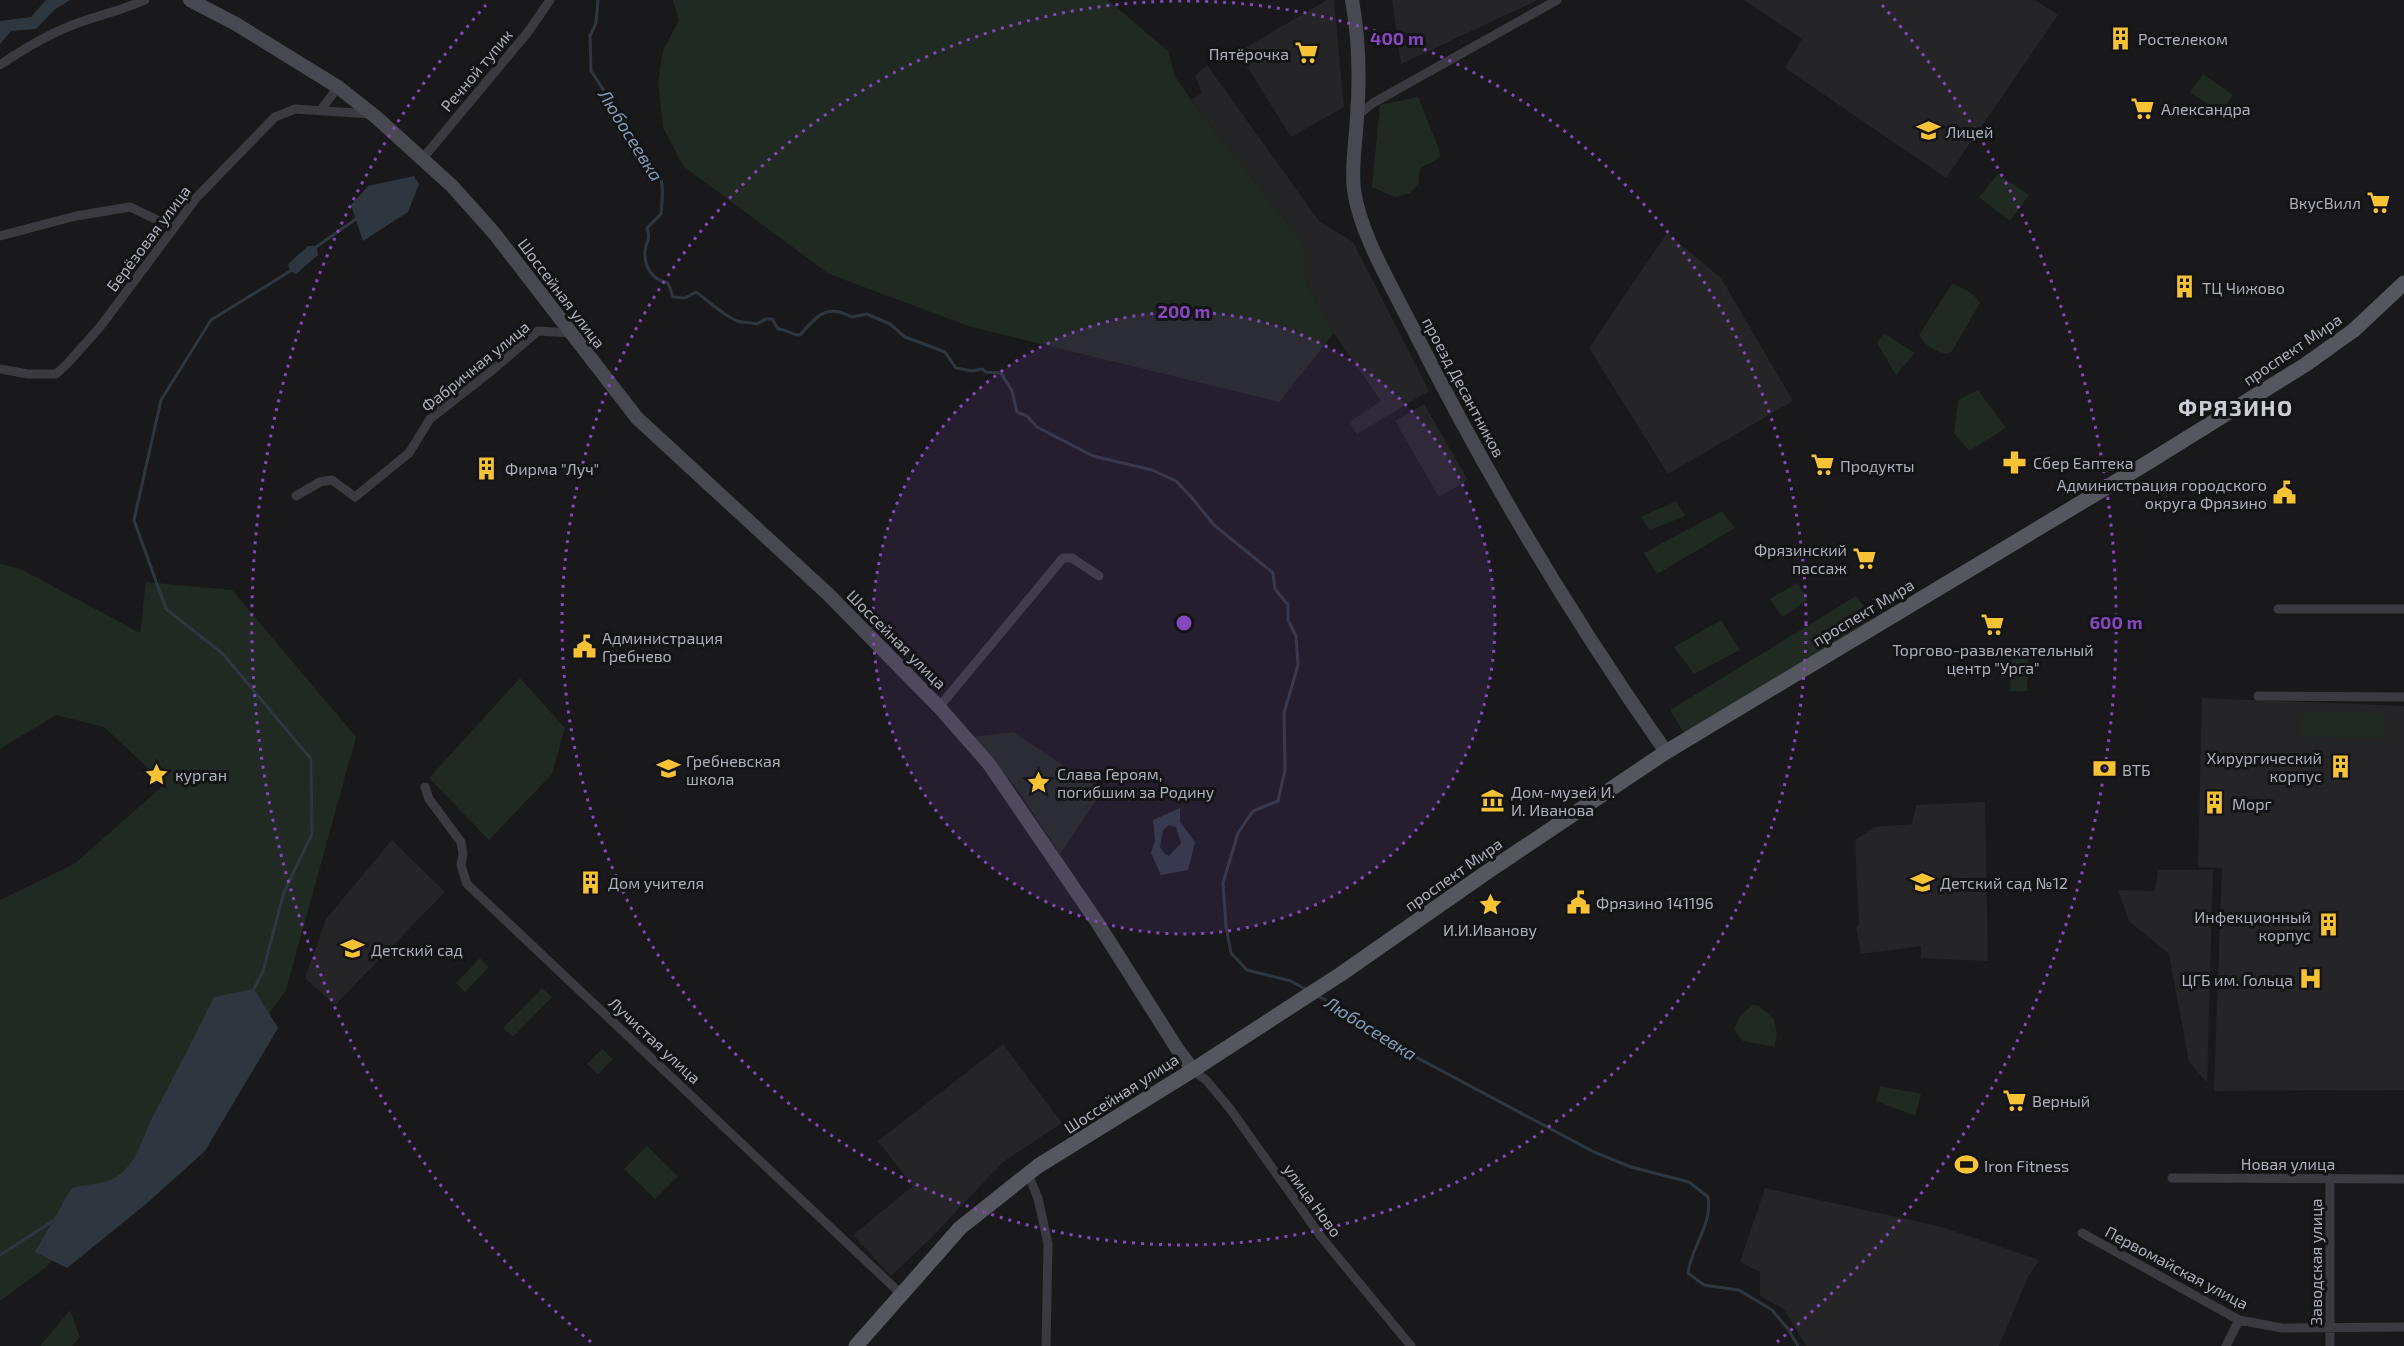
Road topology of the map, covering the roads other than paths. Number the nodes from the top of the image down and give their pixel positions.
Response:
1 (145, 0) edge
2 (190, 0) edge
3 (550, 0) edge
4 (1352, 0) edge
5 (1557, 0) edge
6 (0, 65) edge
7 (338, 87) junction
8 (321, 110) junction
9 (372, 114) junction
10 (1358, 114) junction
11 (423, 158) junction
12 (174, 228) junction
13 (0, 236) edge
14 (2404, 283) edge
15 (569, 333) junction
16 (0, 369) edge
17 (296, 496) dead end
18 (1099, 576) dead end
19 (2278, 609) dead end
20 (2404, 609) edge
21 (2258, 696) dead end
22 (2404, 697) edge
23 (939, 707) junction
24 (1666, 752) junction
25 (425, 788) dead end
26 (1193, 1070) junction
27 (1028, 1174) junction
28 (2172, 1178) dead end
29 (2330, 1178) junction
30 (2404, 1179) edge
31 (2082, 1233) dead end
32 (901, 1294) junction
33 (2239, 1320) junction
34 (2330, 1326) junction
35 (2404, 1327) edge
36 (856, 1346) edge
37 (1046, 1346) edge
38 (1411, 1346) edge
39 (2226, 1346) edge
40 (2330, 1346) edge

1 - 6 street
2 - 7 street, Шоссейная улица
3 - 11 street, Речной тупик
4 - 10 street, проезд Десантников
5 - 10 street
7 - 8 street
7 - 9 street, Шоссейная улица
8 - 9 street, Берёзовая улица
8 - 12 street, Берёзовая улица
9 - 11 street, Шоссейная улица
10 - 24 street, проезд Десантников
11 - 15 street, Шоссейная улица
12 - 13 street
12 - 16 street, Берёзовая улица
14 - 24 main road, проспект Мира
15 - 17 street, Фабричная улица
15 - 23 street, Шоссейная улица
18 - 23 street
19 - 20 street
21 - 22 street
23 - 26 street, Шоссейная улица
24 - 26 main road, проспект Мира
25 - 32 street, Лучистая улица
26 - 27 main road, Шоссейная улица
26 - 38 street, улица Ново
27 - 32 main road, Шоссейная улица
27 - 37 street
28 - 29 street, Новая улица
29 - 30 street, Новая улица
29 - 34 street, Заводская улица
31 - 33 street, Первомайская улица
32 - 36 main road, Шоссейная улица
33 - 34 street, Первомайская улица
33 - 39 street
34 - 35 street, Первомайская улица
34 - 40 street, Заводская улица

